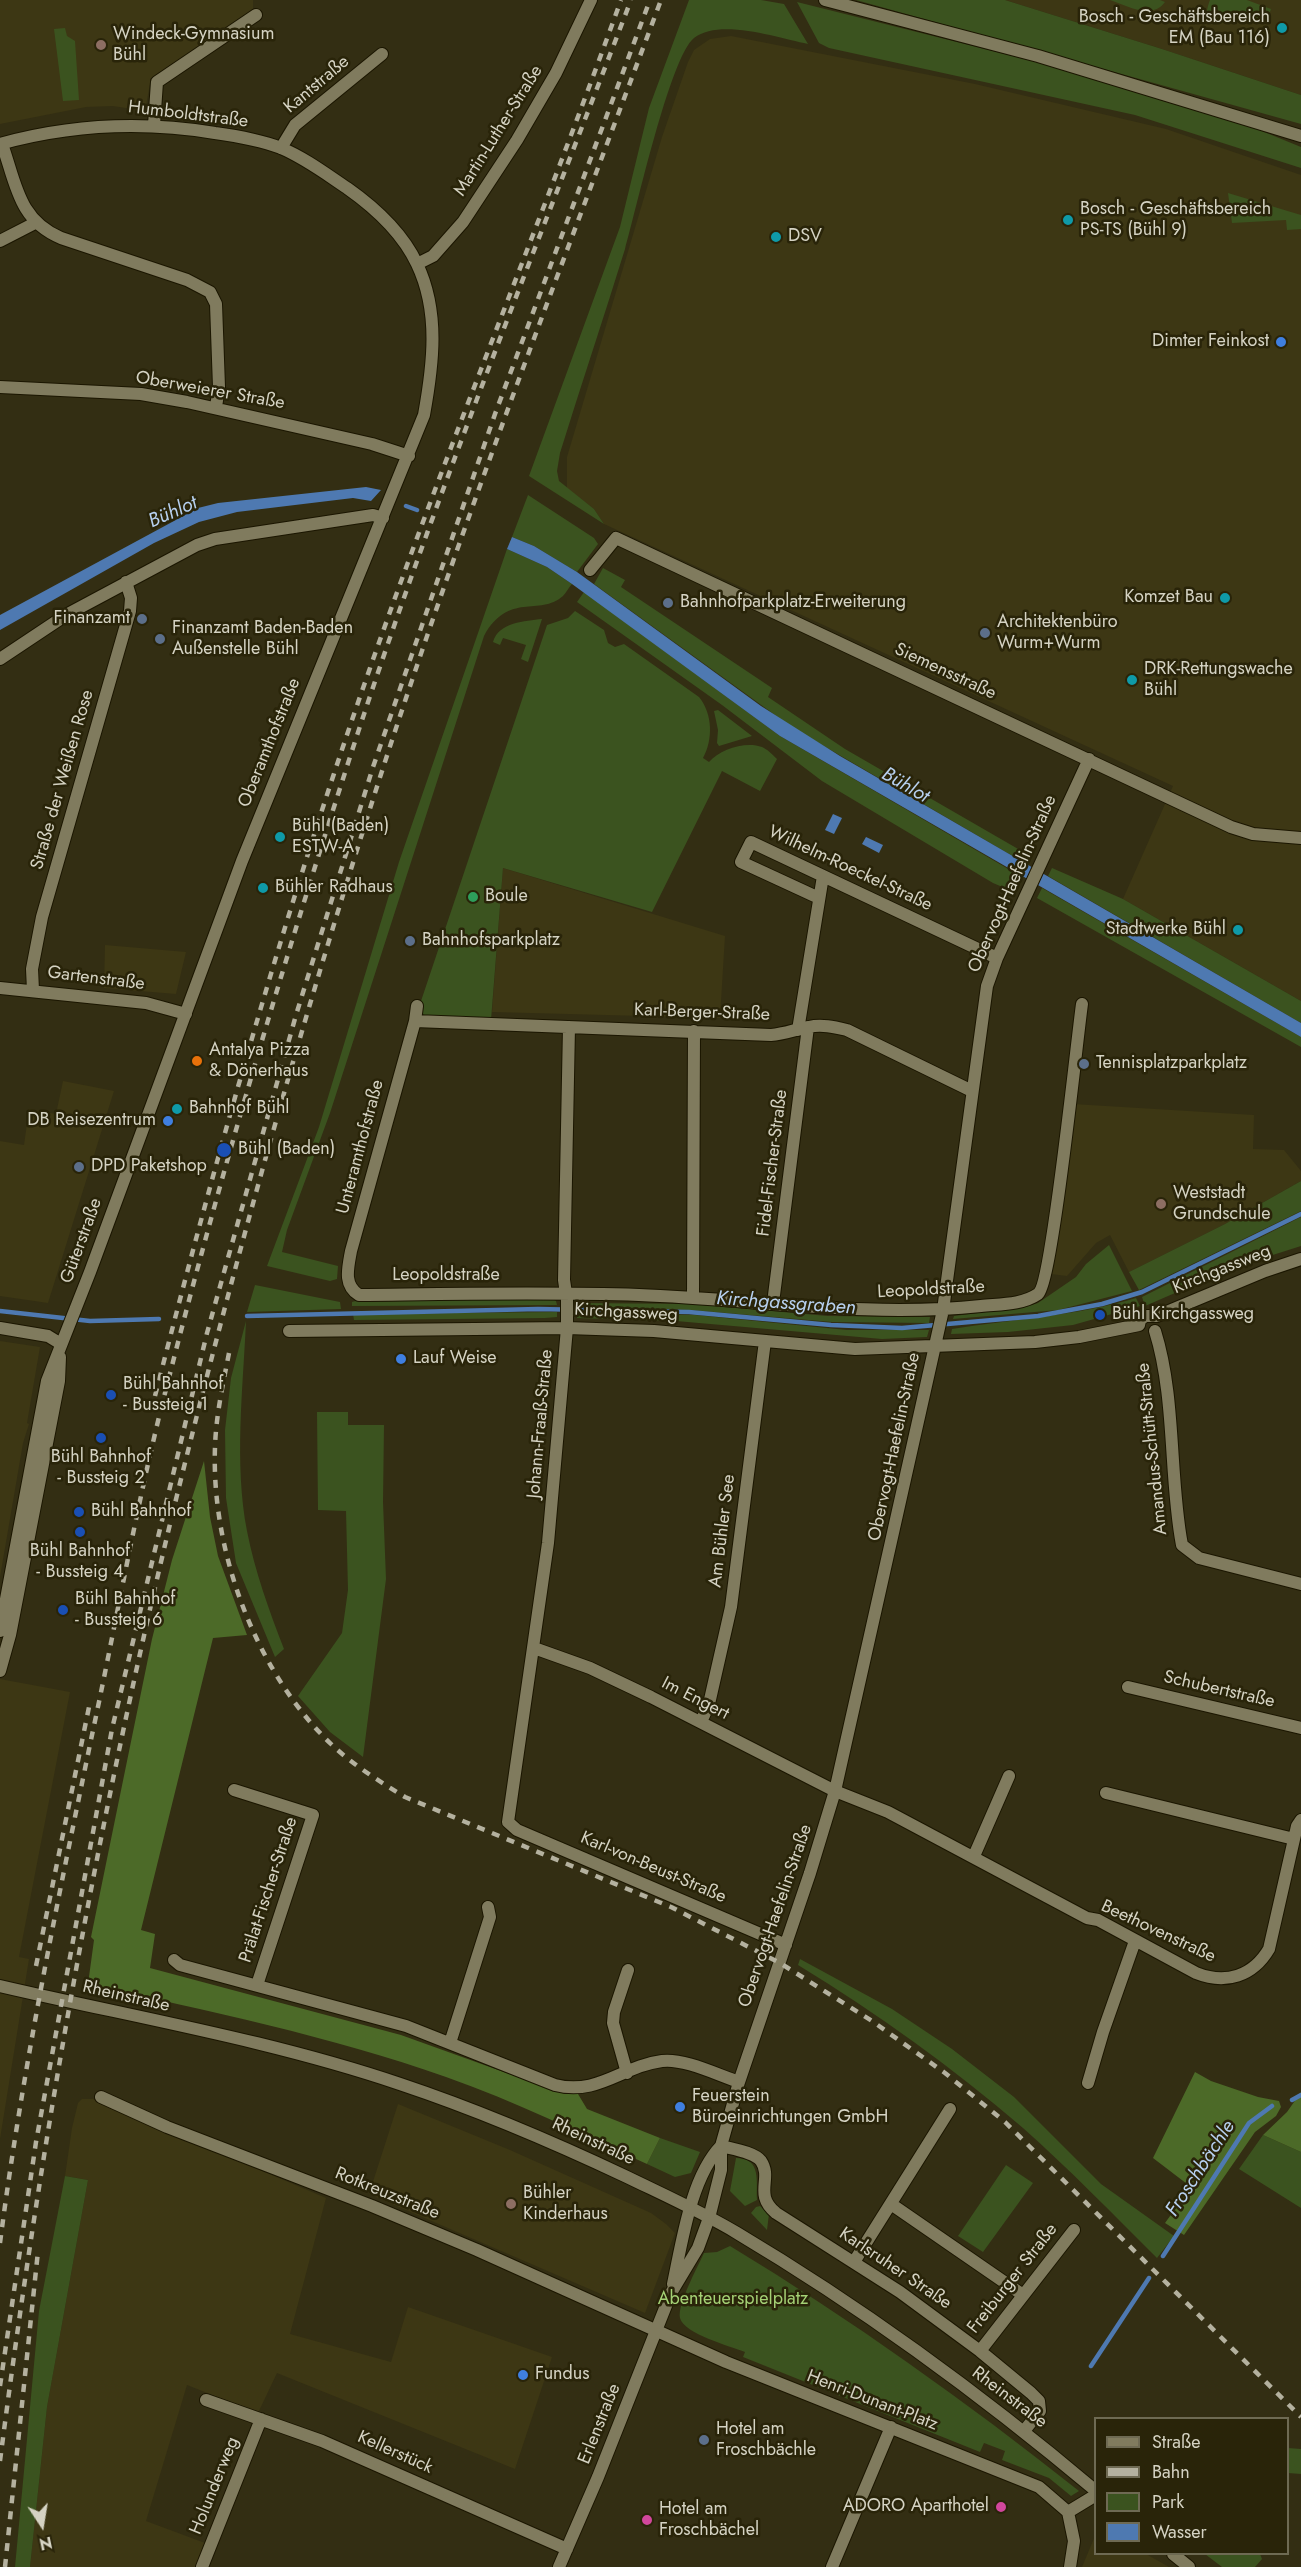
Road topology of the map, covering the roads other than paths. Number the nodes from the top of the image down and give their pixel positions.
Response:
1 (591, 0) edge
2 (825, 0) edge
3 (256, 15) dead end
4 (382, 54) dead end
5 (154, 125) junction
6 (1301, 136) edge
7 (1, 144) edge
8 (281, 148) junction
9 (35, 223) junction
10 (0, 241) edge
11 (417, 264) junction
12 (0, 387) edge
13 (216, 407) junction
14 (409, 456) junction
15 (383, 518) junction
16 (590, 570) dead end
17 (126, 582) junction
18 (0, 659) edge
19 (1089, 759) junction
20 (1301, 838) edge
21 (823, 876) junction
22 (819, 898) junction
23 (997, 958) junction
24 (0, 988) edge
25 (33, 990) junction
26 (1082, 1004) dead end
27 (414, 1013) joint
28 (186, 1014) junction
29 (569, 1027) junction
30 (803, 1028) junction
31 (694, 1031) junction
32 (972, 1091) junction
33 (1301, 1259) edge
34 (351, 1290) joint
35 (566, 1297) junction
36 (693, 1297) junction
37 (772, 1303) junction
38 (942, 1314) junction
39 (1156, 1316) junction
40 (567, 1323) junction
41 (1139, 1325) junction
42 (0, 1328) edge
43 (289, 1331) dead end
44 (1155, 1332) junction
45 (765, 1341) junction
46 (936, 1342) junction
47 (60, 1344) junction
48 (1301, 1584) edge
49 (0, 1631) edge
50 (0, 1646) edge
51 (534, 1648) junction
52 (1, 1665) edge
53 (1128, 1687) dead end
54 (701, 1722) junction
55 (1301, 1728) edge
56 (1009, 1776) dead end
57 (234, 1790) dead end
58 (835, 1791) junction
59 (1106, 1793) dead end
60 (1301, 1820) edge
61 (507, 1822) joint
62 (1294, 1839) junction
63 (974, 1856) junction
64 (488, 1907) dead end
65 (1135, 1941) junction
66 (786, 1945) junction
67 (174, 1960) dead end
68 (628, 1970) dead end
69 (256, 1985) junction
70 (0, 1986) edge
71 (450, 2043) junction
72 (627, 2073) junction
73 (739, 2082) junction
74 (1088, 2084) dead end
75 (101, 2097) dead end
76 (950, 2109) dead end
77 (721, 2146) junction
78 (891, 2204) junction
79 (691, 2209) junction
80 (709, 2218) junction
81 (1074, 2230) dead end
82 (854, 2262) junction
83 (671, 2293) junction
84 (1023, 2295) junction
85 (657, 2331) junction
86 (980, 2351) junction
87 (206, 2400) dead end
88 (261, 2419) junction
89 (891, 2427) junction
90 (1024, 2432) junction
91 (1094, 2492) edge
92 (1094, 2494) edge
93 (1068, 2512) junction
94 (567, 2549) junction
95 (1175, 2555) edge
96 (202, 2567) edge
97 (559, 2567) edge
98 (832, 2567) edge
99 (1070, 2567) edge
100 (1189, 2567) edge

1 - 11 street, Martin-Luther-Straße
2 - 6 street
3 - 5 street
4 - 8 street, Kantstraße
5 - 7 street, Humboldtstraße
5 - 8 street, Humboldtstraße
7 - 9 street
8 - 11 street, Humboldtstraße
9 - 10 street
9 - 13 street
11 - 14 street, Humboldtstraße
12 - 13 street, Oberweierer Straße
13 - 14 street, Oberweierer Straße
14 - 15 street, Oberamthofstraße
15 - 17 street
15 - 28 street, Oberamthofstraße
16 - 19 street, Siemensstraße
17 - 18 street
17 - 25 street, Straße der Weißen Rose
19 - 20 street, Siemensstraße
19 - 23 street, Obervogt-Haefelin-Straße
21 - 22 street, Fidel-Fischer-Straße
21 - 22 street, Wilhelm-Roeckel-Straße
21 - 23 street, Wilhelm-Roeckel-Straße
22 - 30 street, Fidel-Fischer-Straße
23 - 32 street, Obervogt-Haefelin-Straße
24 - 25 street, Gartenstraße
25 - 28 street, Gartenstraße
26 - 38 street, Leopoldstraße
27 - 29 street, Karl-Berger-Straße
27 - 34 street, Unteramthofstraße
28 - 47 street, Güterstraße
29 - 31 street, Karl-Berger-Straße
29 - 35 street, Johann-Fraaß-Straße
30 - 31 street, Karl-Berger-Straße
30 - 32 street, Karl-Berger-Straße
30 - 37 street, Fidel-Fischer-Straße
31 - 36 street
32 - 38 street, Obervogt-Haefelin-Straße
33 - 39 street, Kirchgassweg
34 - 35 street, Leopoldstraße
35 - 36 street, Leopoldstraße
35 - 40 street, Johann-Fraaß-Straße
36 - 37 street, Leopoldstraße
37 - 38 street, Leopoldstraße
38 - 46 street, Obervogt-Haefelin-Straße
39 - 41 street, Kirchgassweg
39 - 44 street
40 - 43 street, Kirchgassweg
40 - 45 street, Kirchgassweg
40 - 51 street, Johann-Fraaß-Straße
41 - 44 street
41 - 46 street, Kirchgassweg
42 - 47 street
44 - 48 street, Amandus-Schütt-Straße
45 - 46 street, Kirchgassweg
45 - 54 street, Am Bühler See
46 - 58 street, Obervogt-Haefelin-Straße
47 - 49 street, Güterstraße
47 - 52 street, Güterstraße
50 - 52 street, Güterstraße
51 - 54 street, Im Engert
51 - 61 street, Johann-Fraaß-Straße
53 - 55 street, Schubertstraße
54 - 58 street, Im Engert
56 - 63 street
57 - 69 street, Prälat-Fischer-Straße
58 - 63 street, Beethovenstraße
58 - 66 street, Obervogt-Haefelin-Straße
59 - 62 street
60 - 62 street, Beethovenstraße
61 - 66 street, Karl-von-Beust-Straße
62 - 65 street, Beethovenstraße
63 - 65 street, Beethovenstraße
64 - 71 street
65 - 74 street
66 - 73 street, Obervogt-Haefelin-Straße
67 - 69 street, Prälat-Fischer-Straße
68 - 72 street
69 - 71 street, Prälat-Fischer-Straße
70 - 79 street, Rheinstraße
71 - 72 street, Prälat-Fischer-Straße
72 - 73 street, Prälat-Fischer-Straße
73 - 77 street, Obervogt-Haefelin-Straße
75 - 85 street, Rotkreuzstraße
76 - 78 street
77 - 79 street, Obervogt-Haefelin-Straße
77 - 80 street, Obervogt-Haefelin-Straße
77 - 82 street, Karlsruher Straße
78 - 82 street
78 - 84 street
79 - 80 street, Rheinstraße
79 - 83 street, Erlenstraße
80 - 83 street, Erlenstraße
80 - 90 street, Rheinstraße
81 - 84 street, Freiburger Straße
82 - 86 street, Karlsruher Straße
83 - 85 street, Erlenstraße
84 - 86 street, Freiburger Straße
85 - 89 street, Henri-Dunant-Platz
85 - 94 street, Erlenstraße
86 - 90 street, Karlsruher Straße
87 - 88 street, Kellerstück
88 - 94 street, Kellerstück
88 - 96 street, Holunderweg
89 - 93 street, Henri-Dunant-Platz
89 - 98 street
90 - 91 street, Rheinstraße
92 - 93 street
93 - 99 street
94 - 97 street, Erlenstraße
95 - 100 street

